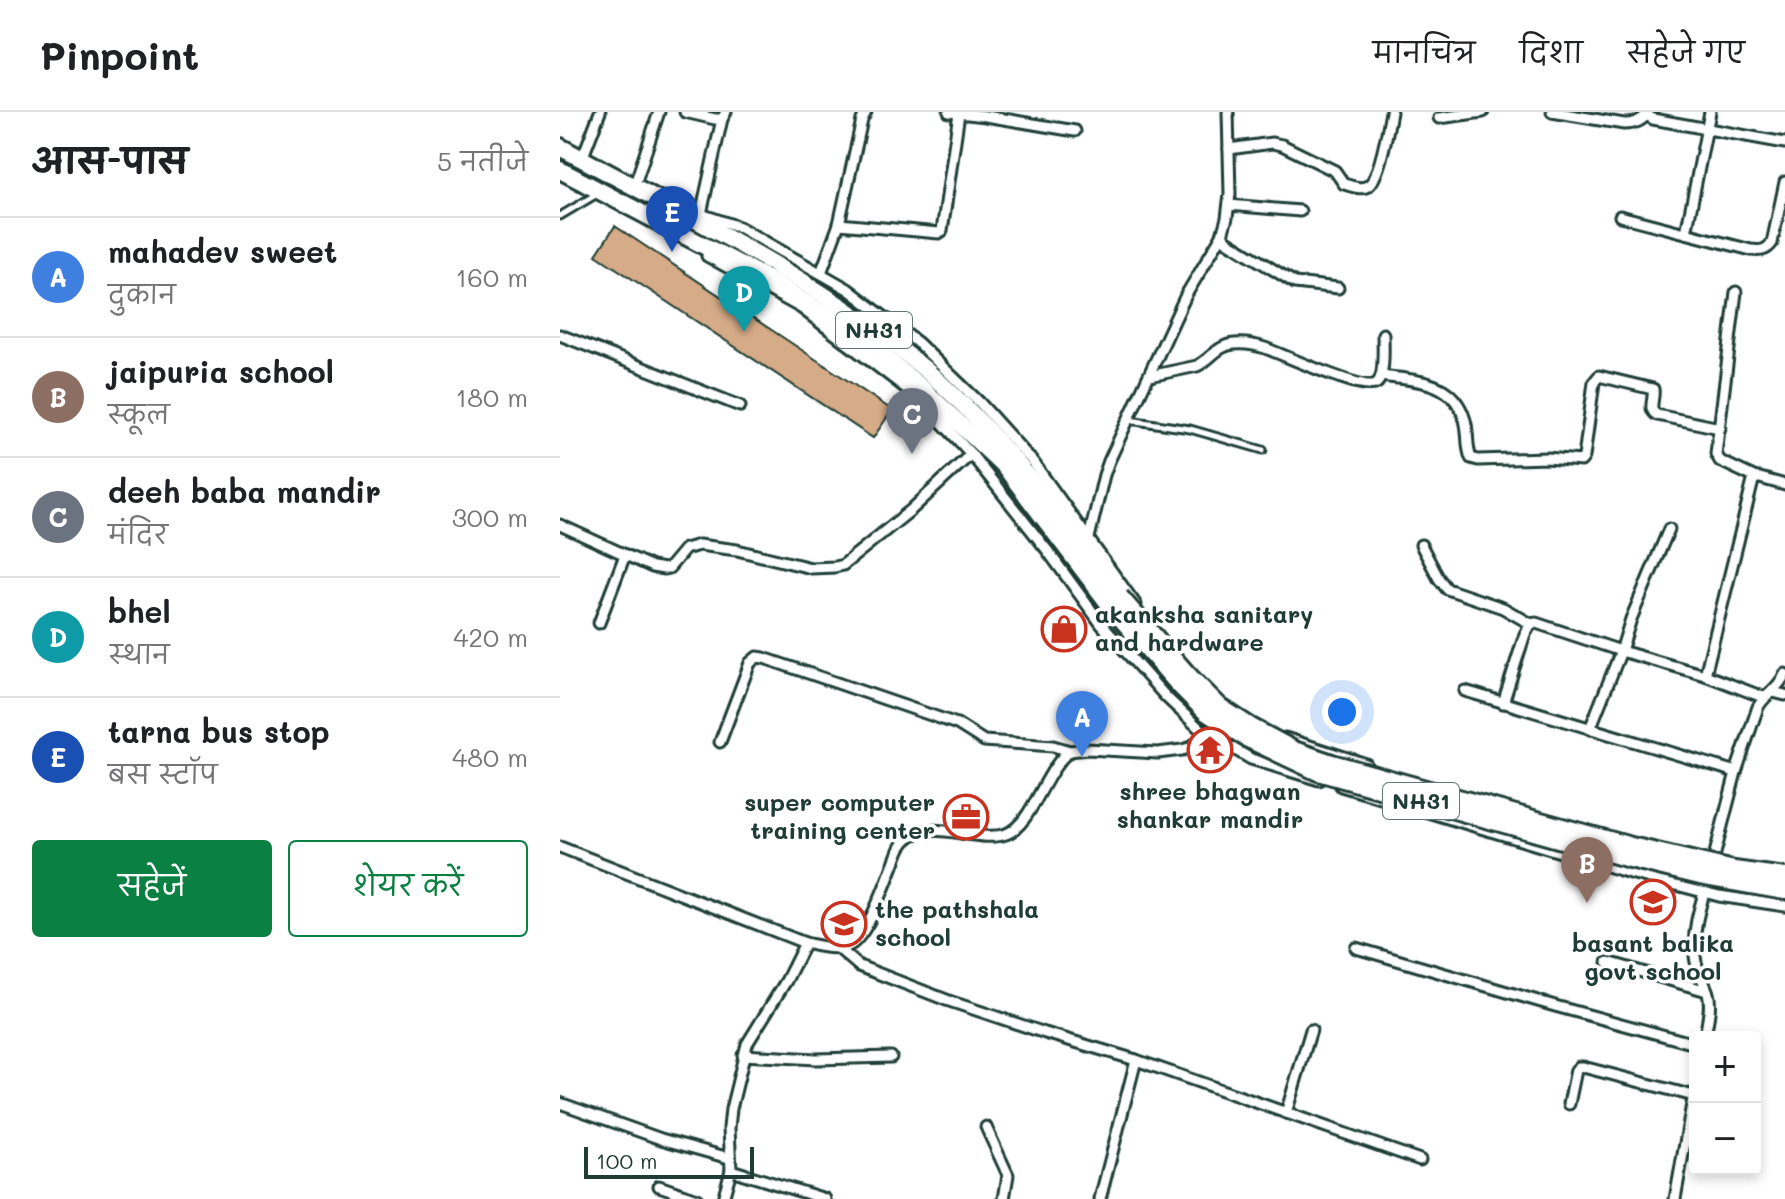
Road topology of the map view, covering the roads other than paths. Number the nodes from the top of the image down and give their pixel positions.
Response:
1 (600, 112) edge
2 (659, 112) edge
3 (685, 112) edge
4 (866, 112) edge
5 (949, 112) edge
6 (1228, 112) edge
7 (1391, 112) edge
8 (1483, 112) edge
9 (1552, 112) edge
10 (1710, 112) edge
11 (959, 113) edge
12 (975, 113) edge
13 (1646, 114) edge
14 (724, 115) edge
15 (1439, 118) dead end
16 (1706, 129) junction
17 (1075, 131) dead end
18 (1785, 143) edge
19 (560, 147) edge
20 (1229, 149) junction
21 (582, 159) junction
22 (560, 170) edge
23 (1785, 182) edge
24 (634, 187) junction
25 (601, 192) junction
26 (655, 198) junction
27 (1229, 205) junction
28 (1300, 211) dead end
29 (644, 214) junction
30 (701, 214) junction
31 (560, 216) edge
32 (1620, 216) dead end
33 (839, 224) junction
34 (1686, 233) junction
35 (1222, 235) junction
36 (821, 273) junction
37 (1338, 288) dead end
38 (1736, 292) dead end
39 (1383, 334) dead end
40 (560, 335) edge
41 (1150, 376) junction
42 (1381, 376) junction
43 (740, 406) dead end
44 (1128, 420) junction
45 (1720, 428) junction
46 (1263, 450) dead end
47 (971, 454) junction
48 (1756, 478) junction
49 (1785, 485) edge
50 (560, 525) edge
51 (1669, 529) dead end
52 (1089, 538) junction
53 (1421, 545) dead end
54 (625, 555) junction
55 (1116, 602) junction
56 (599, 623) dead end
57 (1531, 624) junction
58 (1621, 651) junction
59 (1785, 674) edge
60 (1705, 675) junction
61 (1465, 691) dead end
62 (1768, 695) junction
63 (1785, 695) edge
64 (1503, 703) junction
65 (1230, 708) junction
66 (1590, 729) junction
67 (1206, 734) junction
68 (720, 742) dead end
69 (1070, 751) junction
70 (1736, 772) junction
71 (560, 847) edge
72 (1714, 858) junction
73 (1785, 870) edge
74 (1785, 877) edge
75 (1785, 891) edge
76 (1704, 892) junction
77 (1785, 906) edge
78 (805, 943) junction
79 (838, 948) junction
80 (1356, 948) dead end
81 (1608, 962) dead end
82 (1707, 991) junction
83 (1311, 1030) dead end
84 (1706, 1031) edge
85 (1689, 1042) edge
86 (743, 1055) junction
87 (891, 1057) dead end
88 (1136, 1060) junction
89 (1689, 1092) edge
90 (560, 1103) edge
91 (1692, 1103) edge
92 (1569, 1104) dead end
93 (1286, 1113) junction
94 (986, 1127) dead end
95 (729, 1158) junction
96 (1420, 1160) dead end
97 (731, 1170) junction
98 (659, 1186) dead end
99 (697, 1199) edge
100 (723, 1199) edge
101 (825, 1199) edge
102 (1004, 1199) edge
103 (1100, 1199) edge
104 (1675, 1199) edge

1 - 21 street
2 - 24 street
3 - 14 street
4 - 33 street
5 - 11 street
6 - 20 street
7 - 20 street
8 - 15 street
9 - 13 street
10 - 16 street
11 - 12 street
11 - 33 street
12 - 17 street
13 - 16 street
14 - 30 street
16 - 18 street
16 - 34 street
19 - 21 highway, NH31
20 - 27 street
21 - 24 highway, NH31
22 - 25 highway, NH31
23 - 34 street
24 - 26 highway, NH31
25 - 29 highway, NH31
25 - 31 lane
26 - 30 street
26 - 55 highway, NH31
27 - 28 street
27 - 35 street
29 - 47 street
29 - 55 highway, NH31
30 - 36 street
32 - 34 street
33 - 36 street
35 - 37 street
35 - 41 street
36 - 52 street
38 - 45 street
39 - 42 street
40 - 43 street
41 - 42 street
41 - 44 street
42 - 45 street
44 - 46 lane
44 - 52 street
45 - 48 street
47 - 54 street
47 - 67 street
48 - 49 street
48 - 60 street
50 - 54 street
51 - 58 street
52 - 65 street
53 - 57 street
54 - 56 street
55 - 74 highway, NH31, bridge
55 - 75 highway, NH31, bridge
57 - 58 street
57 - 64 street
58 - 60 street
58 - 66 street
59 - 62 street
60 - 62 street
61 - 64 street
62 - 63 street
62 - 70 street
64 - 66 street
65 - 67 street
65 - 72 street
66 - 70 street
67 - 69 street
67 - 76 street
68 - 69 street
69 - 79 street
70 - 72 street
71 - 78 street
72 - 73 street
72 - 76 street
76 - 77 street
76 - 82 street
78 - 79 street
78 - 86 street
79 - 88 street
80 - 85 street
81 - 82 street
82 - 84 street
83 - 93 street
86 - 87 street
86 - 95 street
88 - 93 street
88 - 103 street
89 - 92 street
90 - 95 street
91 - 104 street
93 - 96 street
94 - 102 street
95 - 97 street
97 - 100 street
97 - 101 street
98 - 99 street

